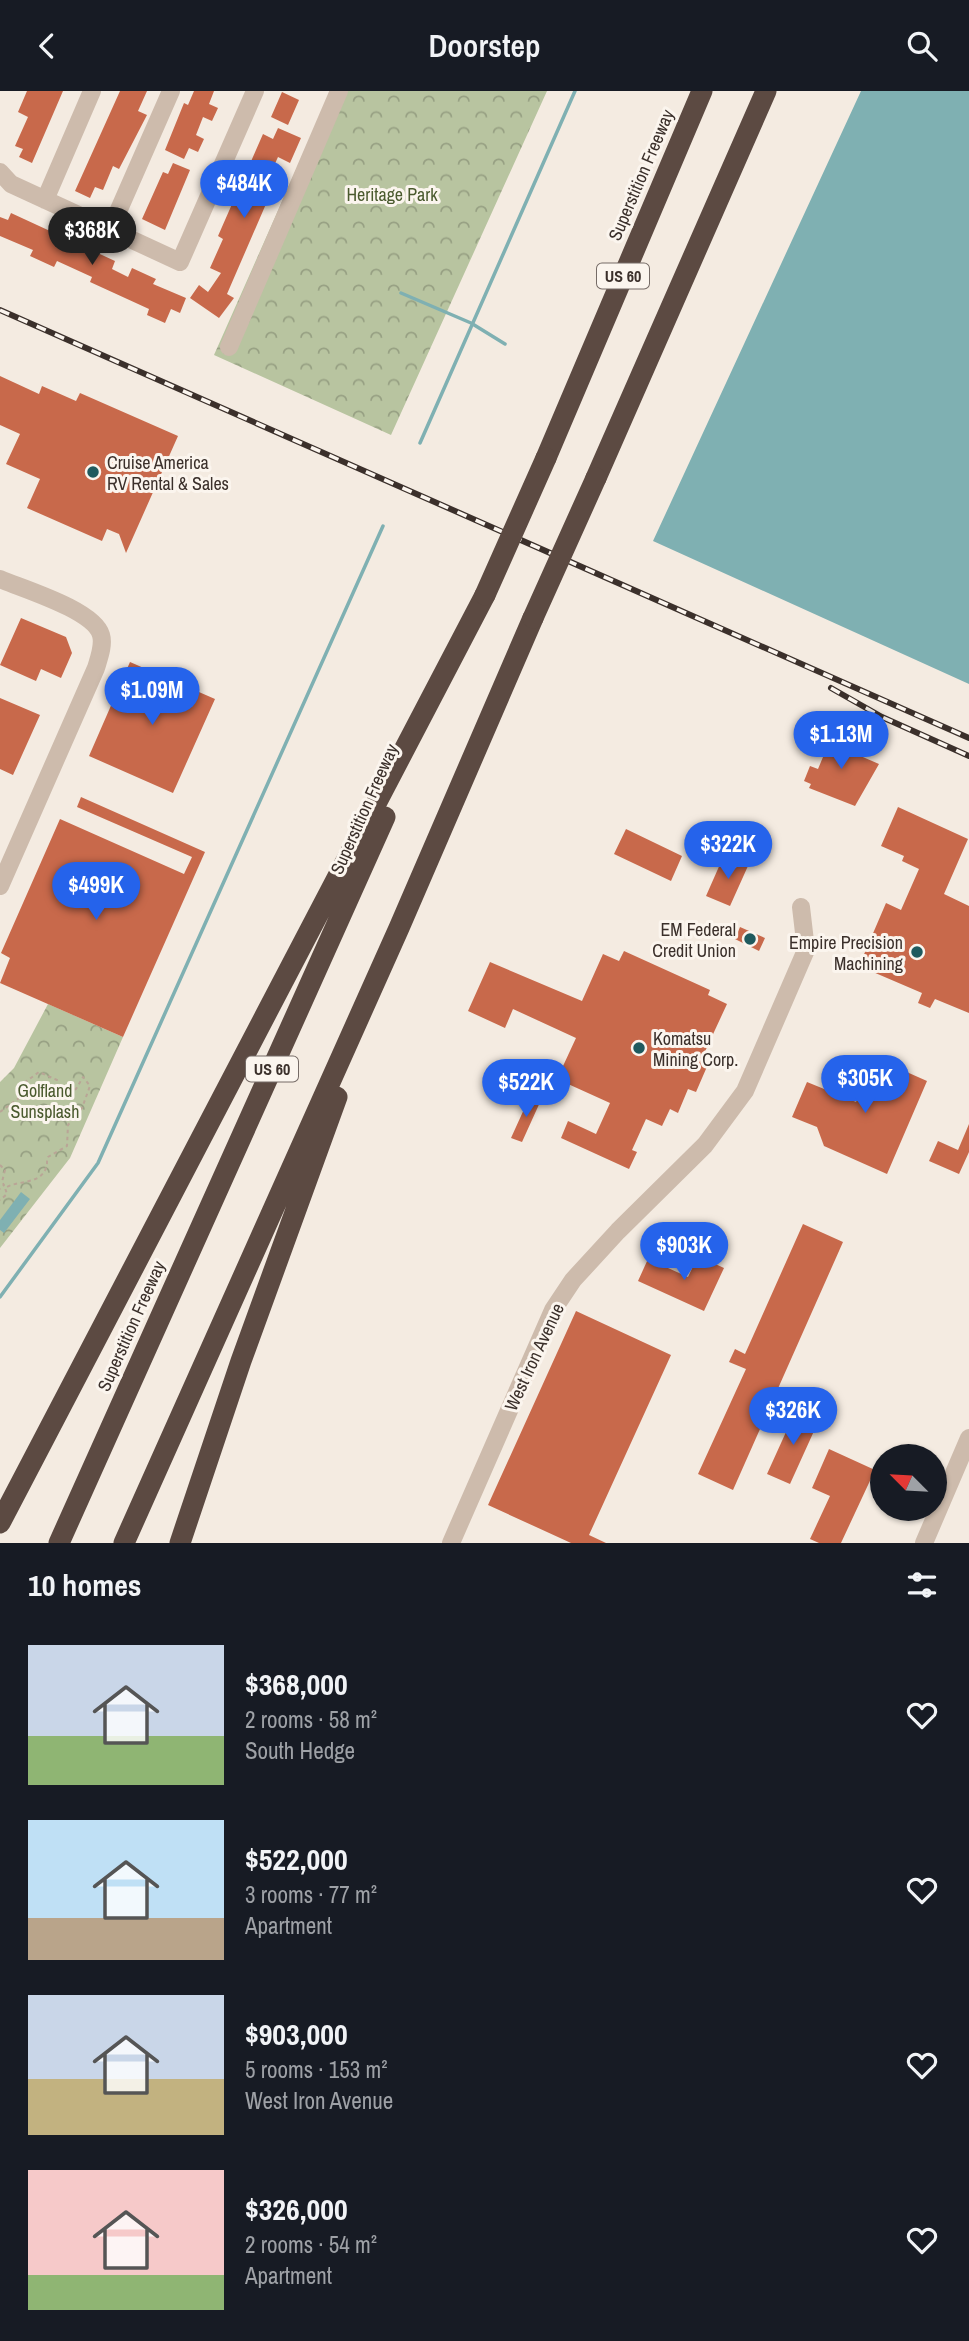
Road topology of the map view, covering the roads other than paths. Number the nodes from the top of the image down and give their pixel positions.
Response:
1 (92, 91) edge
2 (171, 91) edge
3 (255, 91) edge
4 (339, 91) edge
5 (766, 91) edge
6 (782, 91) edge
7 (702, 92) edge
8 (0, 173) edge
9 (45, 200) junction
10 (110, 230) junction
11 (658, 336) junction
12 (229, 347) dead end
13 (0, 579) edge
14 (485, 595) junction
15 (0, 886) edge
16 (800, 907) dead end
17 (399, 928) junction
18 (969, 1438) edge
19 (0, 1523) edge
20 (59, 1543) edge
21 (124, 1543) edge
22 (180, 1543) edge
23 (451, 1543) edge
24 (924, 1543) edge

1 - 9 street
2 - 10 street
3 - 10 street
4 - 12 street
5 - 11 highway
6 - 11 highway
7 - 14 highway, Superstition Freeway / US 60, bridge
8 - 9 street
9 - 10 street
11 - 17 highway, bridge
13 - 15 street
14 - 19 highway
14 - 20 highway, Superstition Freeway / US 60
16 - 23 street, West Iron Avenue
17 - 21 highway
17 - 22 highway
18 - 24 street

